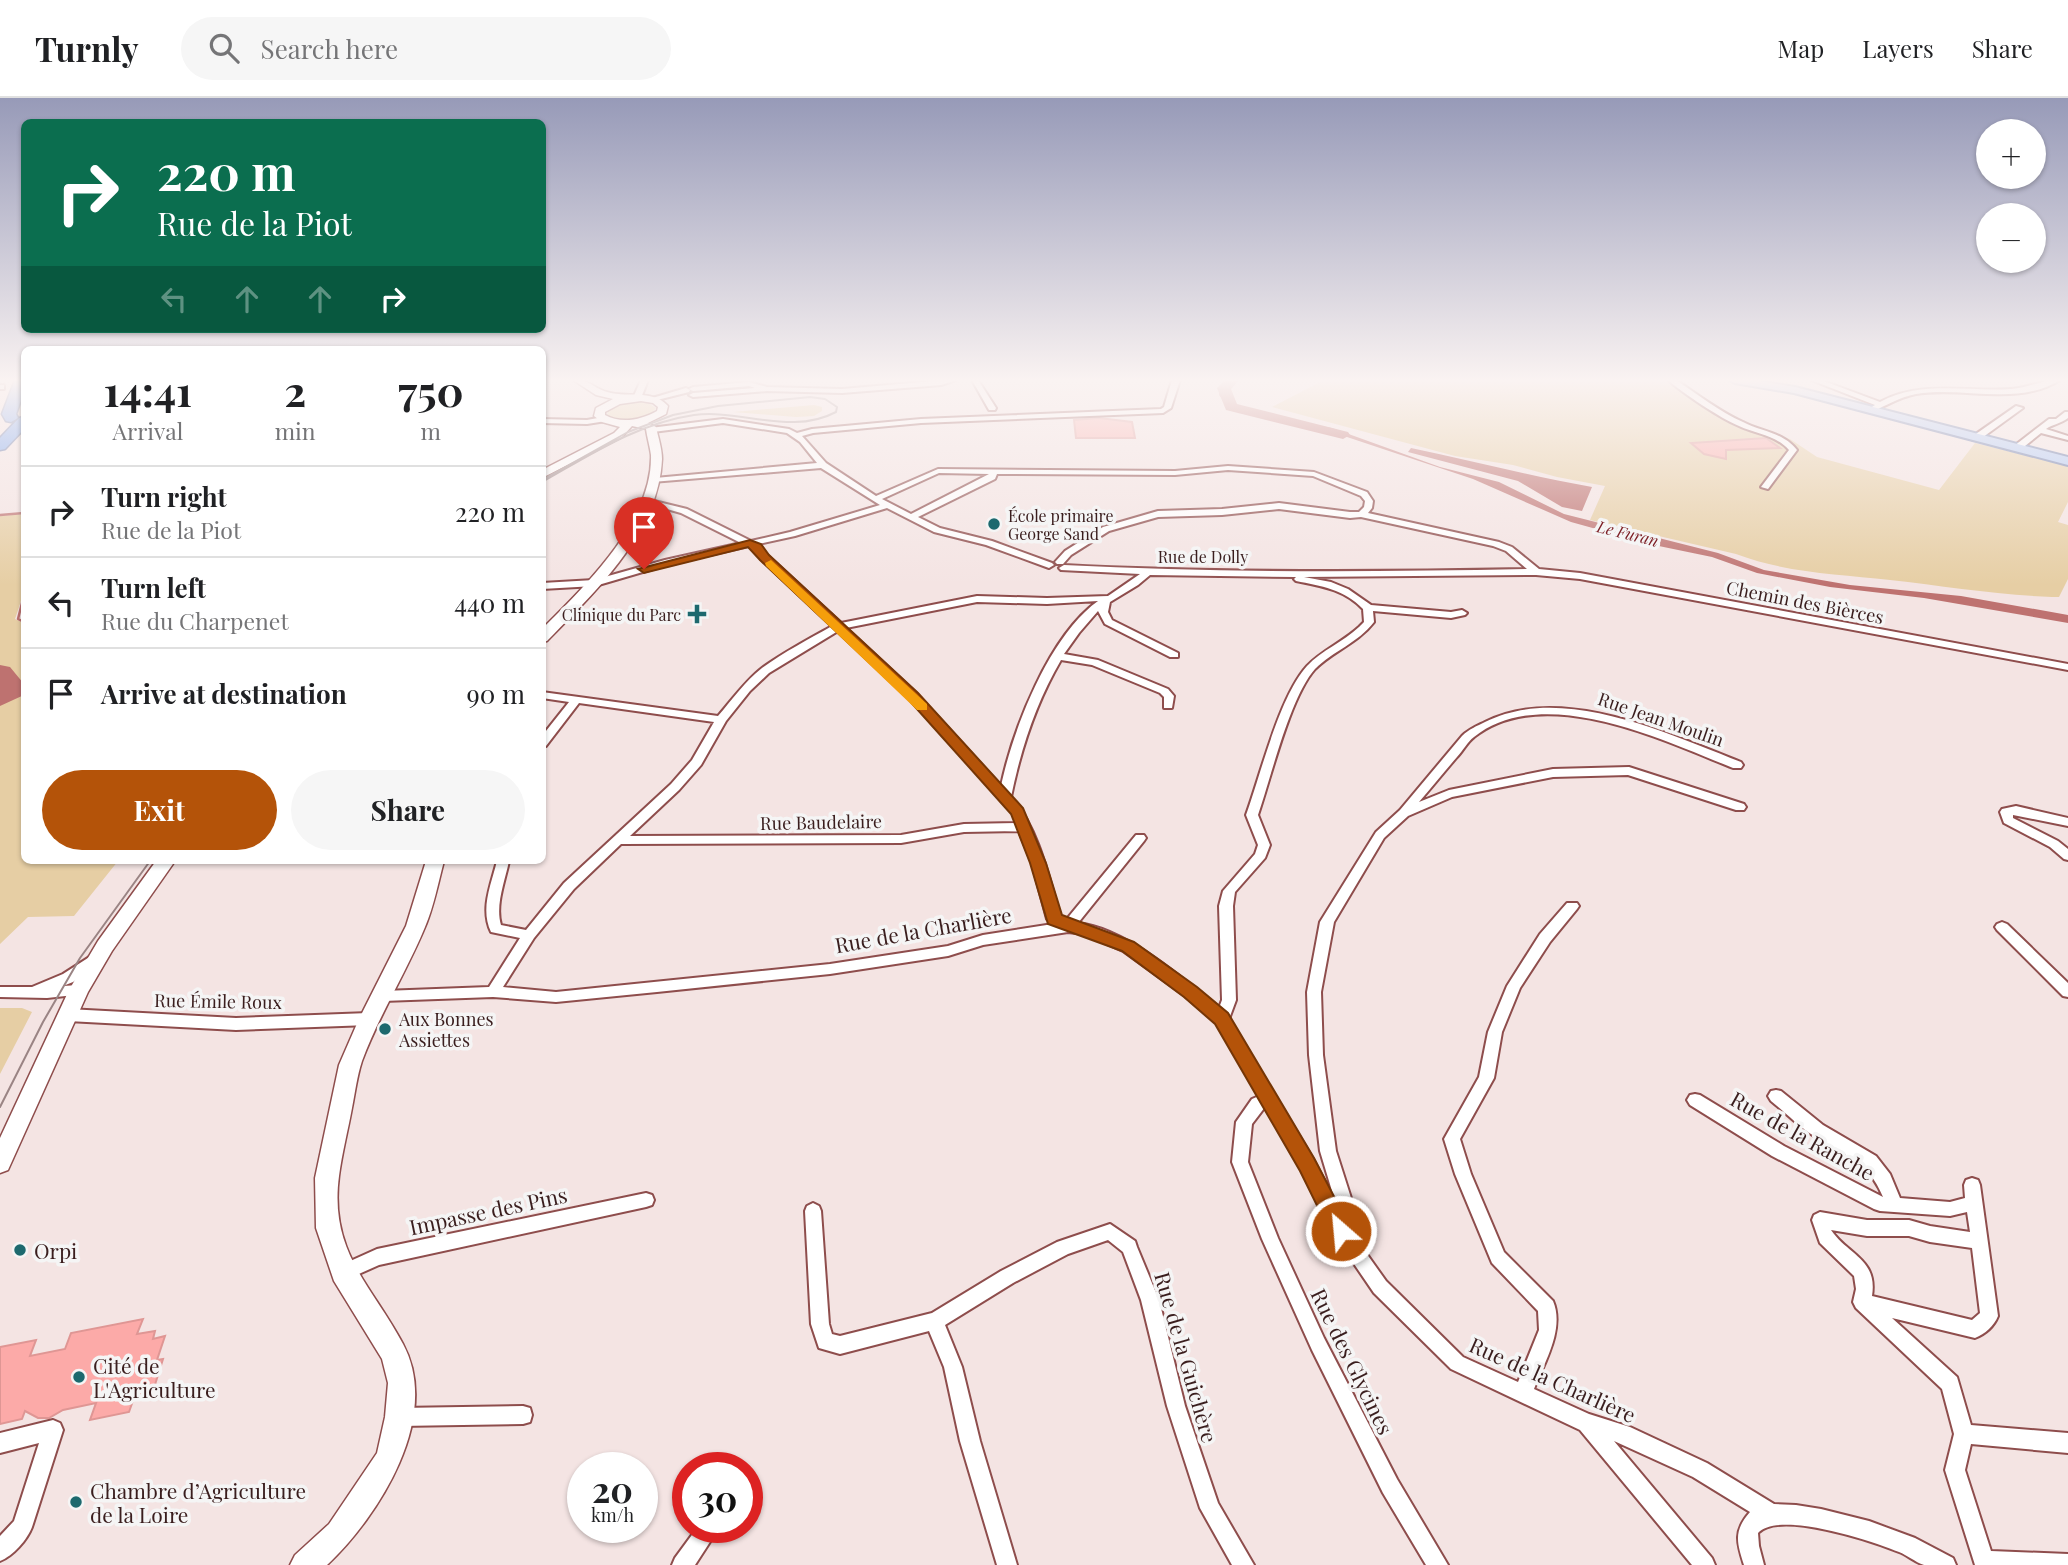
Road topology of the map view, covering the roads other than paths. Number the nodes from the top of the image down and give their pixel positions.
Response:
1 (591, 448) edge
2 (656, 448) edge
3 (809, 448) edge
4 (1792, 448) edge
5 (2017, 449) edge
6 (2068, 461) edge
7 (823, 465) junction
8 (993, 471) junction
9 (546, 473) edge
10 (655, 480) junction
11 (1765, 487) dead end
12 (875, 499) junction
13 (888, 505) junction
14 (647, 507) junction
15 (1360, 514) junction
16 (911, 517) junction
17 (750, 544) junction
18 (1062, 565) junction
19 (1148, 572) junction
20 (1273, 572) junction
21 (1536, 572) junction
22 (595, 583) junction
23 (546, 586) edge
24 (1106, 598) junction
25 (1368, 608) junction
26 (1462, 613) dead end
27 (838, 627) junction
28 (546, 634) edge
29 (1174, 655) dead end
30 (1058, 656) junction
31 (2068, 667) edge
32 (546, 695) edge
33 (577, 699) junction
34 (1168, 706) dead end
35 (721, 720) junction
36 (546, 739) edge
37 (1737, 765) dead end
38 (1005, 798) junction
39 (1740, 807) dead end
40 (1404, 813) junction
41 (2068, 822) edge
42 (1024, 827) junction
43 (1140, 838) dead end
44 (617, 840) junction
45 (2068, 856) edge
46 (164, 864) edge
47 (434, 864) edge
48 (502, 864) edge
49 (1572, 906) dead end
50 (1069, 927) junction
51 (2002, 927) dead end
52 (529, 935) junction
53 (105, 946) junction
54 (79, 990) junction
55 (0, 992) edge
56 (493, 992) junction
57 (2068, 992) edge
58 (33, 993) junction
59 (383, 996) junction
60 (68, 1015) junction
61 (369, 1019) junction
62 (1222, 1019) junction
63 (1495, 1032) joint
64 (1776, 1096) dead end
65 (1269, 1098) junction
66 (1695, 1100) dead end
67 (1328, 1151) junction
68 (0, 1163) edge
69 (1307, 1164) junction
70 (1972, 1185) dead end
71 (646, 1200) dead end
72 (1973, 1203) junction
73 (1900, 1206) junction
74 (813, 1210) dead end
75 (1897, 1228) junction
76 (1341, 1231) junction
77 (1978, 1241) junction
78 (343, 1273) junction
79 (1862, 1302) junction
80 (934, 1321) junction
81 (1975, 1329) joint
82 (1523, 1393) junction
83 (523, 1415) dead end
84 (399, 1417) junction
85 (1587, 1423) junction
86 (1964, 1434) junction
87 (0, 1443) edge
88 (2068, 1443) edge
89 (1770, 1513) junction
90 (698, 1543) edge
91 (0, 1551) edge
92 (1985, 1563) edge
93 (2068, 1564) edge
94 (305, 1565) edge
95 (682, 1565) edge
96 (1007, 1565) edge
97 (1244, 1565) edge
98 (1438, 1565) edge
99 (1705, 1565) edge
100 (1754, 1565) edge
101 (1946, 1565) edge

1 - 9 street
2 - 10 street
3 - 7 street
4 - 11 street
5 - 6 main road
7 - 10 street
7 - 12 street
8 - 12 street
8 - 15 street
8 - 16 street
10 - 14 street
12 - 13 street
13 - 16 street
13 - 17 street
14 - 17 street
14 - 22 street
15 - 18 street
15 - 21 street
16 - 18 street
17 - 22 street
17 - 27 street
18 - 19 street
19 - 20 street, Rue de Dolly
19 - 24 street, Rue de Dolly
20 - 21 street, Rue de Dolly
20 - 25 street
21 - 31 street, Chemin des Bièrces
22 - 23 street
22 - 28 street
24 - 27 street
24 - 29 street
24 - 30 street, Rue de Dolly
25 - 26 street
25 - 62 street
27 - 35 street
27 - 38 street
30 - 34 street
30 - 38 street, Rue de Dolly
32 - 33 street
33 - 35 street
33 - 36 street
35 - 44 street
37 - 40 street, Rue Jean Moulin
38 - 42 street
39 - 40 street, Rue Jean Moulin
40 - 67 street, Rue Jean Moulin
41 - 45 street
42 - 44 street, Rue Baudelaire
42 - 50 street
43 - 50 street
44 - 52 street
46 - 53 street
47 - 59 street
48 - 52 street
49 - 63 street
50 - 56 street, Rue de la Charlière
50 - 62 street, Rue de la Charlière
51 - 57 street
52 - 56 street
53 - 54 street
53 - 58 street
54 - 58 street
54 - 60 street
55 - 58 street
56 - 59 street, Rue de la Charlière
59 - 61 street
60 - 61 street, Rue Émile Roux
60 - 68 street
61 - 78 street
62 - 65 street, Rue de la Charlière
63 - 82 street
64 - 73 street
65 - 69 street, Rue de la Charlière
65 - 98 street, Rue des Glycines
66 - 73 street, Rue de la Ranche
67 - 69 street
67 - 76 street, Rue Jean Moulin
69 - 76 street, Rue de la Charlière
70 - 72 street
71 - 78 street, Impasse des Pins
72 - 73 street, Rue de la Ranche
72 - 77 street
73 - 75 street
74 - 80 street, Rue de la Guichère
75 - 77 street
75 - 79 street
76 - 82 street, Rue de la Charlière
77 - 81 street
78 - 84 street
79 - 81 street
79 - 86 street
80 - 96 street
80 - 97 street, Rue de la Guichère
82 - 85 street, Rue de la Charlière
83 - 84 street
84 - 94 street
85 - 89 street, Rue de la Charlière
85 - 99 street
86 - 88 street
86 - 92 street
87 - 91 street
89 - 100 street
89 - 101 street
90 - 95 street
92 - 93 street

